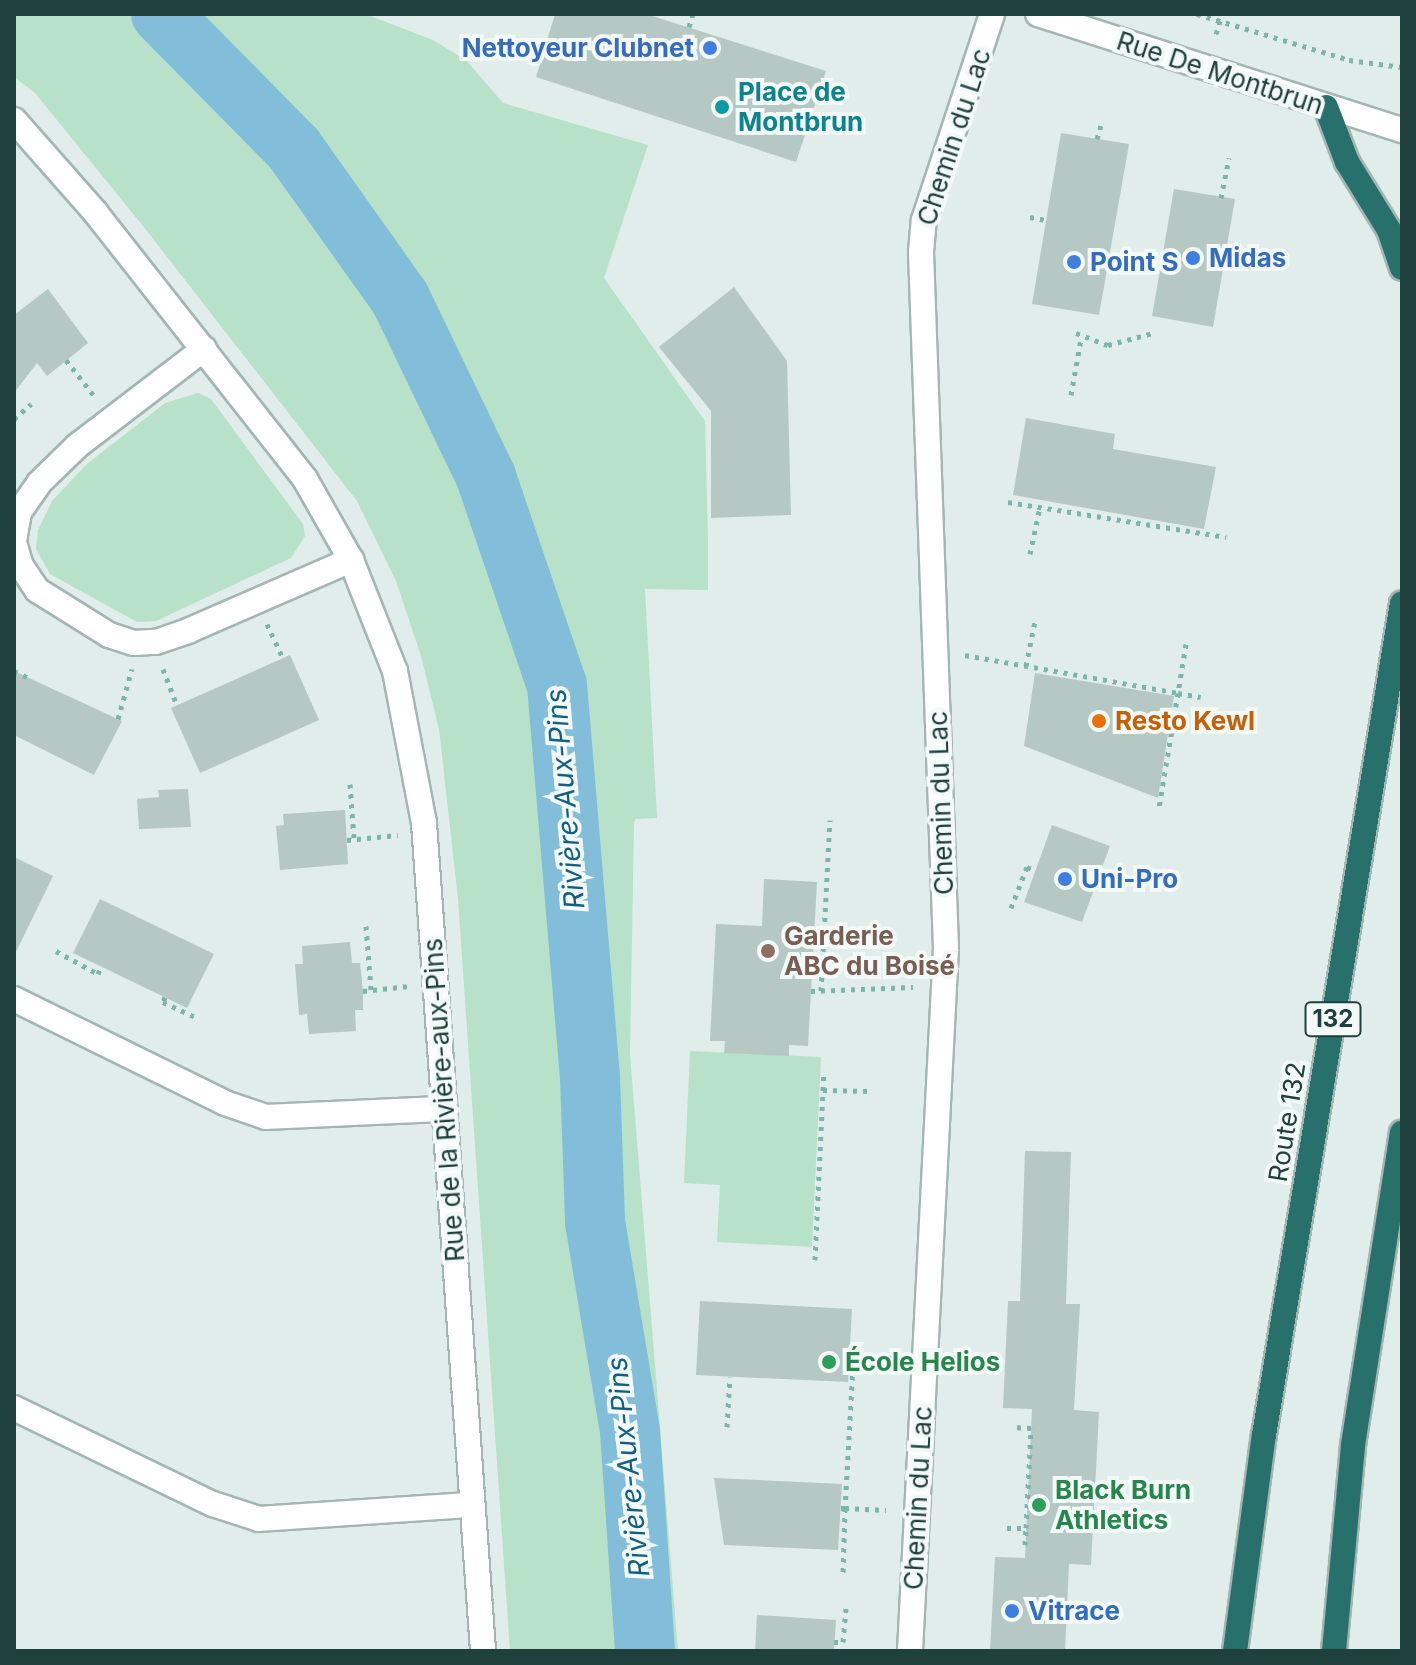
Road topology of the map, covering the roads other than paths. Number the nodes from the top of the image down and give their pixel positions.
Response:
1 (992, 14) edge
2 (1038, 14) edge
3 (1326, 107) junction
4 (14, 120) edge
5 (1402, 130) edge
6 (1402, 268) edge
7 (204, 349) junction
8 (14, 541) edge
9 (351, 560) junction
10 (1402, 603) edge
11 (14, 999) edge
12 (445, 1109) junction
13 (1402, 1133) edge
14 (14, 1408) edge
15 (472, 1505) junction
16 (483, 1651) edge
17 (910, 1651) edge
18 (1235, 1651) edge
19 (1334, 1651) edge

1 - 17 street, Chemin du Lac
2 - 3 street, Rue De Montbrun
3 - 5 street, Rue De Montbrun
3 - 6 highway
4 - 7 street, Rue de la Rivière-aux-Pins
7 - 8 street
7 - 9 street, Rue de la Rivière-aux-Pins
8 - 9 street
9 - 12 street, Rue de la Rivière-aux-Pins
10 - 18 highway, Route 132 / 132
11 - 12 street
12 - 15 street, Rue de la Rivière-aux-Pins
13 - 19 highway
14 - 15 street
15 - 16 street, Rue de la Rivière-aux-Pins

